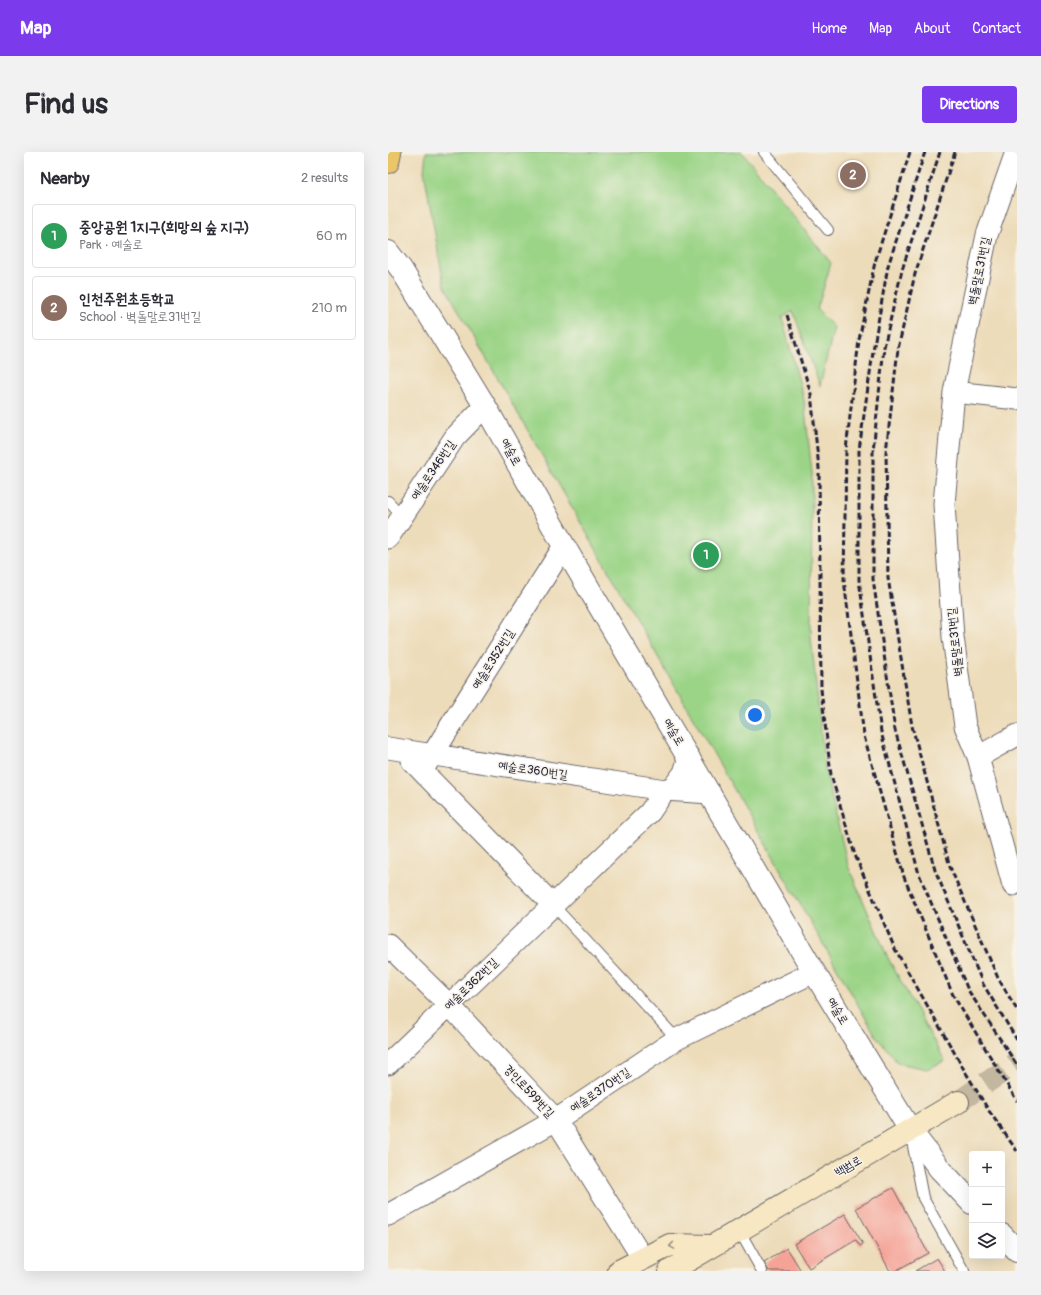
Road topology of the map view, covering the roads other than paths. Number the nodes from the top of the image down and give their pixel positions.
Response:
1 (390, 152) edge
2 (764, 152) edge
3 (1016, 152) edge
4 (388, 162) edge
5 (828, 230) dead end
6 (388, 252) edge
7 (954, 392) junction
8 (1017, 399) edge
9 (485, 406) junction
10 (395, 508) edge
11 (388, 538) edge
12 (564, 546) junction
13 (1017, 735) edge
14 (395, 749) edge
15 (689, 757) junction
16 (978, 757) junction
17 (428, 763) junction
18 (665, 790) junction
19 (710, 793) junction
20 (1015, 884) edge
21 (553, 905) junction
22 (388, 945) edge
23 (814, 972) junction
24 (449, 1005) junction
25 (676, 1039) junction
26 (388, 1064) edge
27 (958, 1102) tunnel mouth
28 (556, 1120) junction
29 (910, 1130) junction
30 (969, 1200) edge
31 (388, 1216) edge
32 (739, 1230) junction
33 (1005, 1238) edge
34 (711, 1246) junction
35 (1017, 1251) edge
36 (644, 1258) junction
37 (619, 1271) edge
38 (670, 1271) edge
39 (693, 1271) edge
40 (762, 1271) edge
41 (964, 1271) edge

1 - 4 main road
2 - 5 lane
3 - 7 street, 벽돌말로31번길
6 - 9 street, 예술로
7 - 8 street
7 - 16 street, 벽돌말로31번길
9 - 10 street, 예술로346번길
9 - 12 street, 예술로
10 - 11 street, 예술로346번길
12 - 15 street, 예술로
12 - 17 street, 예술로352번길
13 - 16 street
14 - 17 street, 예술로360번길
15 - 18 street, 예술로362번길
15 - 19 street, 예술로
16 - 20 street, 벽돌말로31번길
17 - 18 street, 예술로360번길
17 - 21 street
18 - 19 street, 예술로360번길
18 - 21 street, 예술로362번길
19 - 23 street, 예술로
21 - 24 street, 예술로362번길
21 - 25 lane
22 - 24 street, 경인로599번길
23 - 25 street, 예술로370번길
23 - 29 street, 예술로
24 - 26 street, 예술로362번길
24 - 28 street, 경인로599번길
25 - 28 street, 예술로370번길
27 - 29 main road, 백범로
28 - 31 street, 예술로370번길
28 - 36 street, 경인로599번길
29 - 30 street, 예술로
29 - 32 main road, 백범로
29 - 41 lane
32 - 34 main road, 백범로
32 - 40 lane
33 - 35 street
34 -> 36 main road
34 - 38 main road, 백범로
34 - 39 main road, 백범로
36 - 37 main road

